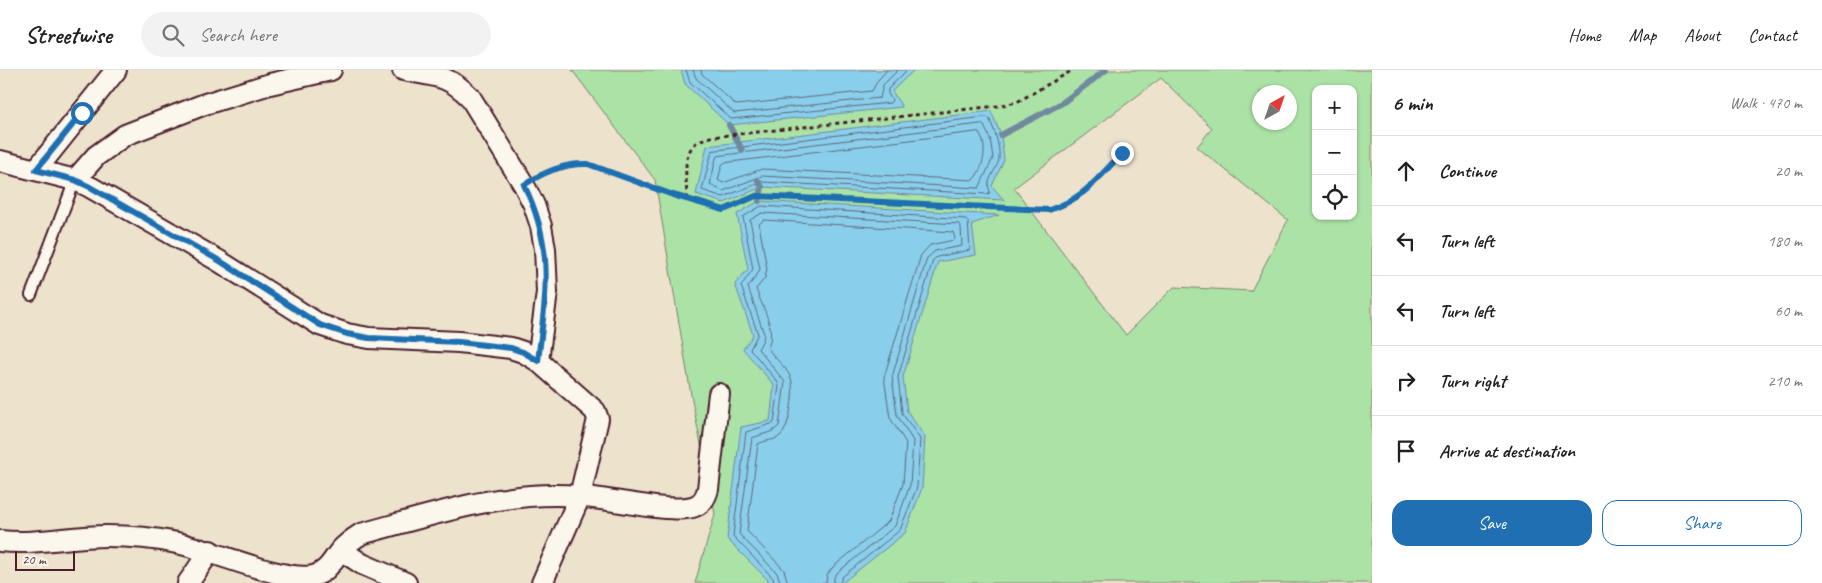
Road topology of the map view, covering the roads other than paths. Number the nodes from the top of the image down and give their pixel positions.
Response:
1 (116, 70) edge
2 (331, 70) edge
3 (403, 70) edge
4 (446, 74) edge
5 (0, 161) edge
6 (36, 170) junction
7 (75, 180) junction
8 (31, 295) dead end
9 (538, 361) junction
10 (719, 394) dead end
11 (580, 496) junction
12 (0, 541) edge
13 (341, 550) junction
14 (210, 552) junction
15 (188, 583) edge
16 (406, 583) edge
17 (542, 583) edge

1 - 6 street
2 - 7 street
3 - 4 street
4 - 9 street
5 - 6 street
6 - 7 street
7 - 8 lane
7 - 9 street
9 - 11 street
10 - 11 street
11 - 13 street
11 - 17 street
12 - 14 street
13 - 14 street
13 - 16 street
14 - 15 street

